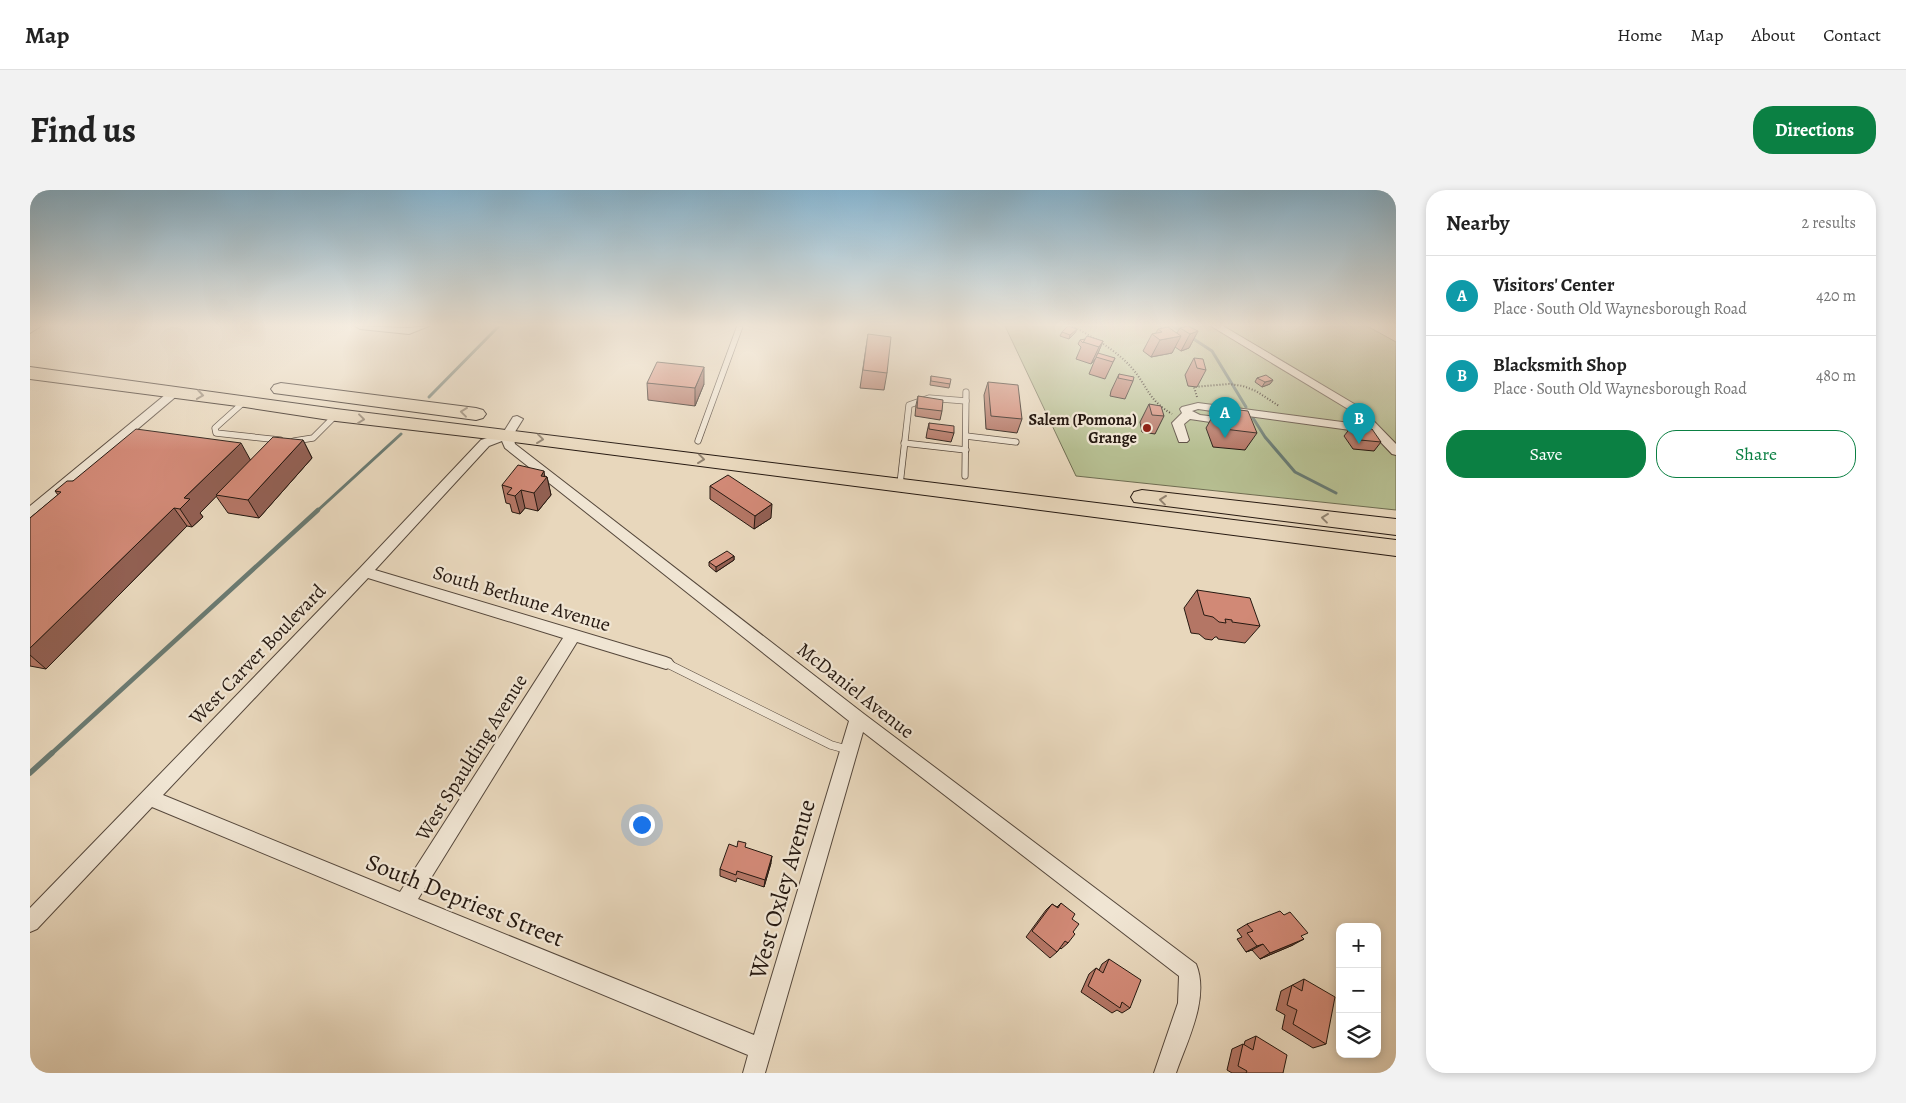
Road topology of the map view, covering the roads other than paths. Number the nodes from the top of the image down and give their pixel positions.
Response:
1 (94, 367) edge
2 (725, 367) edge
3 (1286, 367) edge
4 (30, 374) edge
5 (175, 392) junction
6 (966, 392) dead end
7 (245, 401) junction
8 (966, 401) junction
9 (336, 415) junction
10 (512, 427) junction
11 (1377, 430) junction
12 (966, 436) junction
13 (1183, 440) dead end
14 (698, 441) junction
15 (1016, 442) dead end
16 (904, 443) junction
17 (966, 450) junction
18 (1396, 451) edge
19 (901, 476) junction
20 (965, 476) junction
21 (30, 513) edge
22 (1396, 527) edge
23 (1396, 548) edge
24 (365, 572) junction
25 (573, 635) junction
26 (666, 663) joint
27 (858, 719) junction
28 (849, 750) junction
29 (149, 798) junction
30 (405, 902) junction
31 (30, 922) edge
32 (761, 1049) junction
33 (754, 1073) edge
34 (1165, 1073) edge

10 -> 1 highway
2 - 14 lane
3 - 11 street
4 - 5 highway
5 -> 7 highway
5 - 21 street
6 - 8 lane
7 - 9 highway
7 - 9 lane
8 - 12 lane
8 - 16 lane
9 -> 10 highway
10 - 14 highway
10 -> 19 highway
10 - 24 street, West Carver Boulevard
10 - 27 street, McDaniel Avenue
11 - 13 street
11 - 18 street
12 - 15 lane
12 - 17 lane
14 - 19 highway
16 - 17 lane
16 - 19 lane
17 - 20 lane
19 - 20 highway
19 - 23 highway
22 -> 20 highway
24 - 25 street, South Bethune Avenue
24 - 29 street, West Carver Boulevard
25 - 26 street, South Bethune Avenue
25 - 30 street, West Spaulding Avenue
26 - 28 lane
27 - 28 street, West Oxley Avenue
27 - 34 street, McDaniel Avenue
28 - 32 street, West Oxley Avenue
29 - 30 street, South Depriest Street
29 - 31 street, West Carver Boulevard
30 - 32 street, South Depriest Street
32 - 33 street, West Oxley Avenue

